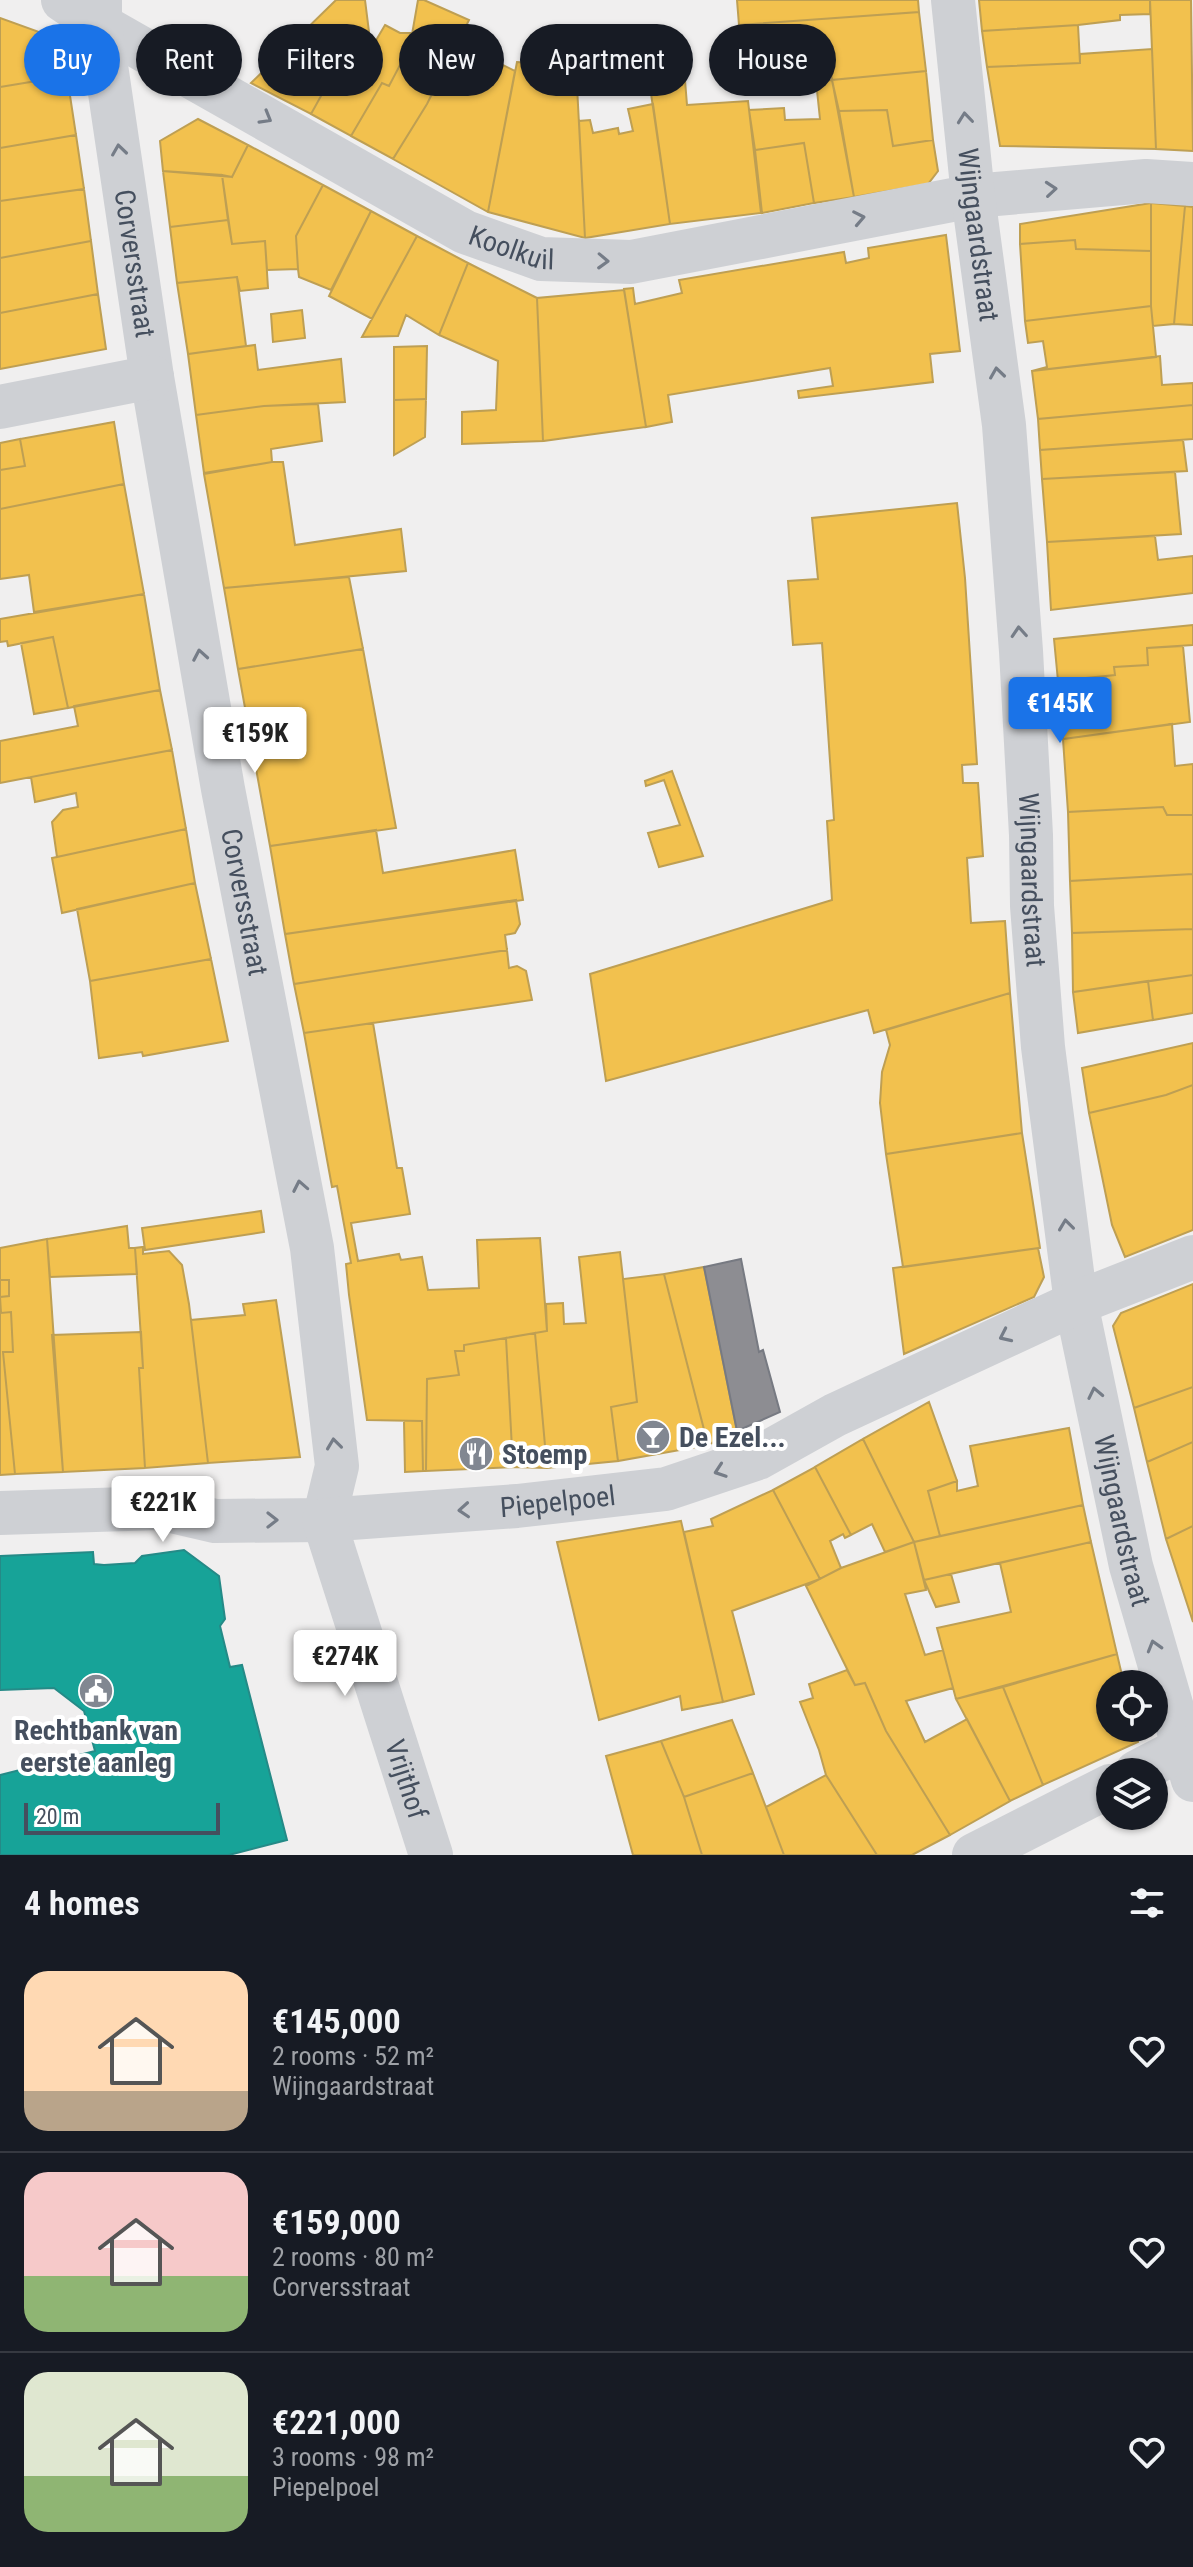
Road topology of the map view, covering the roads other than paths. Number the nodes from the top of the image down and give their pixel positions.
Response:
1 (63, 0) edge
2 (953, 0) edge
3 (100, 12) edge
4 (1193, 184) edge
5 (973, 196) junction
6 (152, 377) junction
7 (0, 407) edge
8 (1193, 1257) edge
9 (1076, 1303) junction
10 (0, 1513) edge
11 (324, 1520) junction
12 (1188, 1764) edge
13 (1168, 1767) edge
14 (1096, 1793) edge
15 (431, 1855) edge
16 (974, 1855) edge

1 - 3 street, Koolkuil
5 -> 2 street, Wijngaardstraat
3 -> 5 street, Koolkuil
6 -> 3 street, Corversstraat
5 -> 4 street, Koolkuil
9 -> 5 street, Wijngaardstraat
6 - 7 street
11 -> 6 street, Corversstraat
8 - 9 street, Piepelpoel
9 -> 11 street, Piepelpoel
12 -> 9 street, Wijngaardstraat
10 -> 11 street, Piepelpoel
11 - 15 street, Vrijthof
12 - 13 street
14 - 16 street

